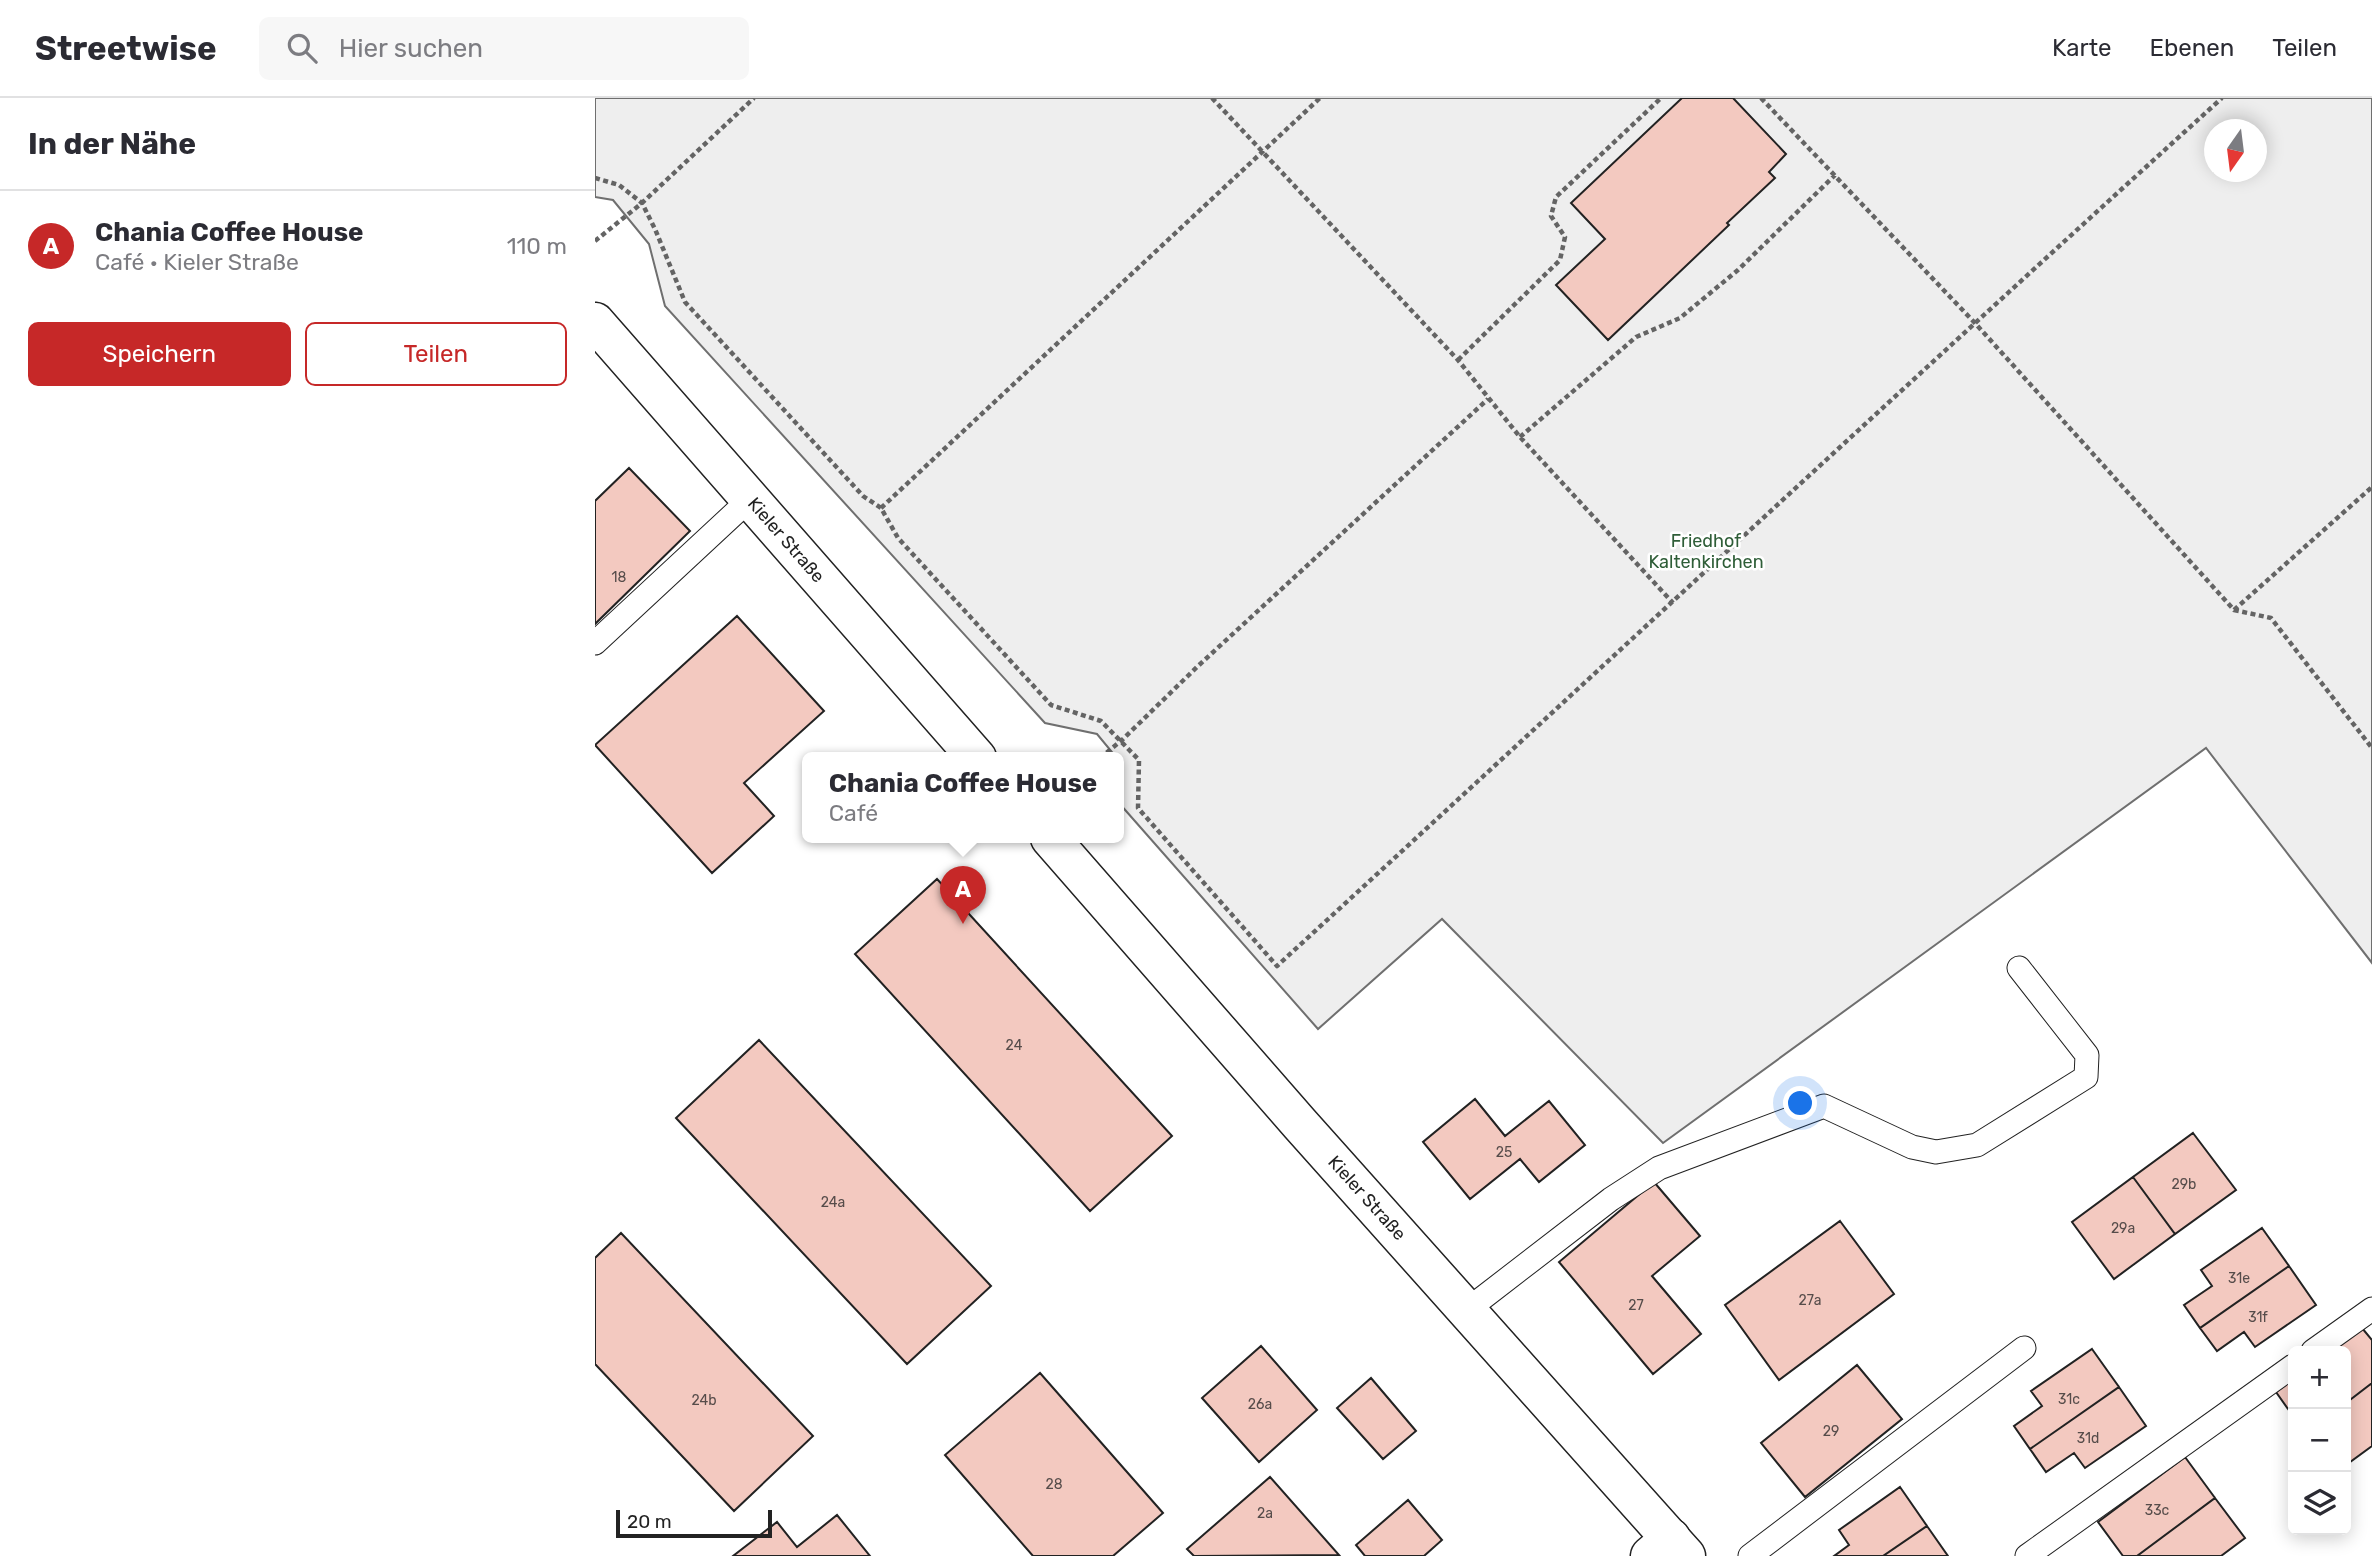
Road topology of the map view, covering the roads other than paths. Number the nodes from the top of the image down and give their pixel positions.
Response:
1 (595, 322) edge
2 (750, 499) junction
3 (595, 643) edge
4 (972, 752) edge
5 (1054, 843) edge
6 (2019, 968) dead end
7 (2372, 1309) edge
8 (1467, 1310) junction
9 (2320, 1346) edge
10 (2024, 1348) dead end
11 (2288, 1370) edge
12 (1669, 1550) edge
13 (1750, 1556) edge
14 (2027, 1556) edge

1 - 2 main road, Kieler Straße
2 - 3 lane
2 - 4 main road, Kieler Straße
5 - 8 main road, Kieler Straße
6 - 8 lane
7 - 9 lane
8 - 12 main road, Kieler Straße
10 - 13 lane
11 - 14 lane

